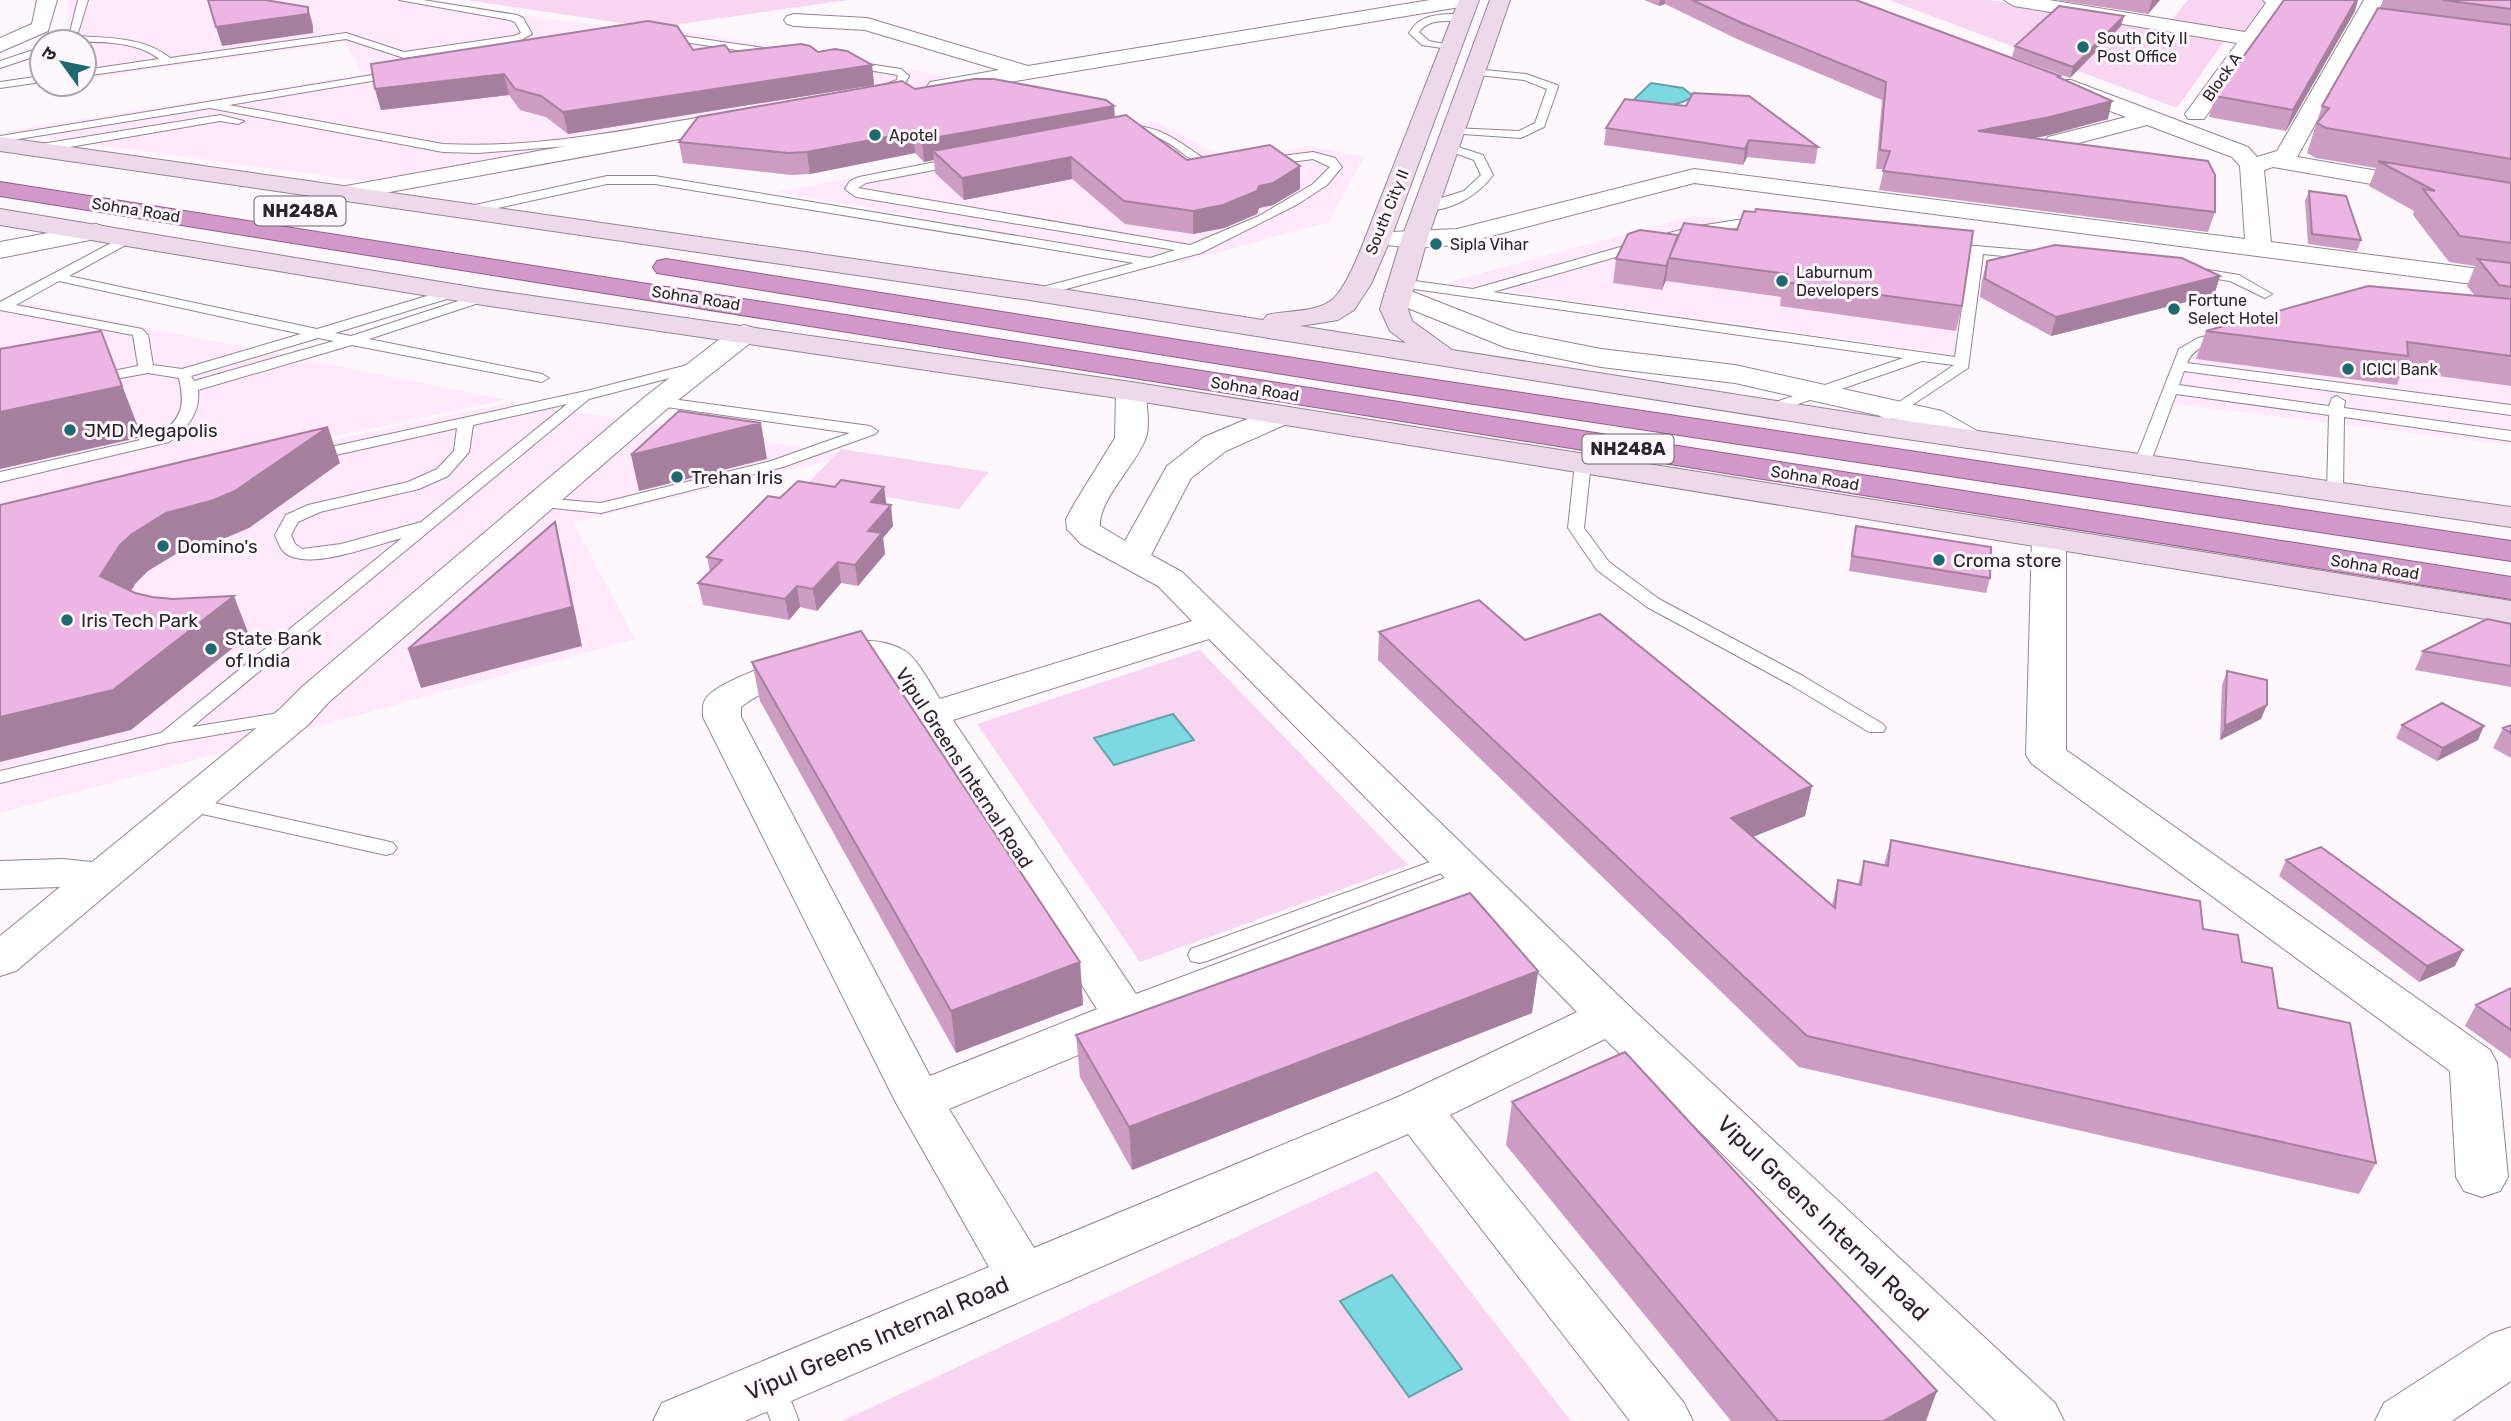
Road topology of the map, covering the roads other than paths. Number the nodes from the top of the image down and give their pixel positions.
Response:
1 (83, 0) edge
2 (404, 0) edge
3 (1500, 0) edge
4 (2014, 0) edge
5 (2273, 0) edge
6 (2374, 0) edge
7 (47, 2) edge
8 (1466, 6) edge
9 (2169, 8) dead end
10 (794, 20) dead end
11 (2155, 24) junction
12 (2360, 24) junction
13 (76, 28) edge
14 (2387, 28) edge
15 (652, 35) edge
16 (0, 37) edge
17 (2248, 39) junction
18 (98, 43) edge
19 (0, 46) edge
20 (1451, 48) junction
21 (28, 55) edge
22 (790, 55) edge
23 (168, 61) junction
24 (832, 61) edge
25 (0, 65) edge
26 (98, 71) edge
27 (405, 72) edge
28 (1474, 72) junction
29 (1029, 73) junction
30 (2046, 78) edge
31 (28, 81) edge
32 (0, 85) edge
33 (867, 95) joint
34 (212, 105) junction
35 (2196, 114) dead end
36 (746, 116) joint
37 (2150, 117) junction
38 (1104, 134) edge
39 (1450, 139) junction
40 (0, 142) edge
41 (2056, 142) edge
42 (35, 149) junction
43 (970, 159) edge
44 (2264, 163) junction
45 (0, 164) edge
46 (497, 166) junction
47 (0, 189) edge
48 (346, 193) junction
49 (2511, 198) edge
50 (1426, 207) junction
51 (466, 211) junction
52 (0, 217) edge
53 (380, 223) dead end
54 (1773, 227) edge
55 (96, 232) junction
56 (128, 238) junction
57 (1378, 238) junction
58 (1414, 240) junction
59 (1927, 244) edge
60 (2259, 248) junction
61 (1977, 249) junction
62 (0, 250) edge
63 (1196, 250) junction
64 (2058, 258) edge
65 (1151, 262) junction
66 (640, 263) dead end
67 (2180, 270) edge
68 (57, 277) junction
69 (2511, 281) edge
70 (1399, 289) junction
71 (1036, 293) junction
72 (1475, 293) junction
73 (2265, 293) dead end
74 (469, 294) junction
75 (2, 306) edge
76 (41, 313) junction
77 (744, 320) junction
78 (22, 323) dead end
79 (1223, 325) junction
80 (2242, 331) edge
81 (320, 334) junction
82 (353, 340) junction
83 (1920, 357) junction
84 (1447, 359) junction
85 (1962, 362) junction
86 (704, 365) junction
87 (2178, 366) junction
88 (148, 369) junction
89 (542, 378) dead end
90 (187, 380) junction
91 (80, 381) edge
92 (2338, 388) junction
93 (2172, 389) junction
94 (1131, 391) junction
95 (1816, 393) junction
96 (587, 395) junction
97 (657, 402) junction
98 (1772, 408) junction
99 (2511, 410) edge
100 (2337, 412) junction
101 (1282, 415) junction
102 (1884, 418) junction
103 (466, 423) junction
104 (2511, 436) edge
105 (288, 460) edge
106 (1583, 463) junction
107 (2142, 464) junction
108 (0, 477) edge
109 (1105, 479) junction
110 (1168, 490) junction
111 (2335, 491) junction
112 (540, 503) junction
113 (2511, 517) edge
114 (429, 525) junction
115 (2049, 539) junction
116 (2511, 551) edge
117 (1132, 559) junction
118 (2511, 588) edge
119 (2511, 612) edge
120 (1216, 625) junction
121 (929, 715) junction
122 (295, 716) junction
123 (1876, 728) dead end
124 (168, 737) junction
125 (0, 776) edge
126 (187, 804) junction
127 (386, 848) dead end
128 (1463, 872) junction
129 (0, 875) edge
130 (102, 877) junction
131 (1199, 955) dead end
132 (0, 960) edge
133 (1126, 1016) junction
134 (1610, 1016) junction
135 (919, 1101) junction
136 (1417, 1109) junction
137 (2482, 1177) dead end
138 (1022, 1276) junction
139 (2511, 1351) edge
140 (778, 1402) edge
141 (689, 1420) edge
142 (1664, 1421) edge
143 (2035, 1421) edge
144 (2404, 1421) edge

1 - 13 lane
2 - 23 lane
3 - 28 main road, South City II
4 - 11 street, Block A
5 - 17 street, Block A
6 - 12 street
7 - 16 street
7 - 19 street
8 - 20 main road, South City II
8 - 20 lane
8 - 29 street
9 - 11 street
10 - 29 street
11 - 17 street, Block A
12 - 14 street
12 - 44 street
15 - 22 lane
17 - 35 street, Block A
18 - 23 lane
20 - 57 main road, South City II
21 - 25 lane
23 - 26 lane
24 - 33 lane
27 - 34 lane
28 - 39 main road, South City II
28 - 39 lane
29 - 33 street
30 - 37 street
31 - 32 lane
34 - 36 lane
34 - 40 lane
36 - 46 street
37 - 41 street
37 - 44 street
38 - 63 lane
39 - 50 main road, South City II
39 - 50 lane
40 - 42 main road
42 - 46 lane
42 - 48 main road
43 - 63 lane
44 - 49 street
44 - 60 street
45 - 53 highway, Sohna Road / NH248A
46 - 48 street
47 - 77 highway, Sohna Road / NH248A
48 - 51 main road
50 - 58 main road, South City II
51 - 65 lane
51 - 71 main road
52 - 55 main road
54 - 72 lane
55 - 56 main road
55 - 62 street
56 - 68 lane
56 - 74 main road
57 - 58 street
57 - 79 main road, South City II
58 - 60 street
58 - 70 main road, South City II
59 - 61 lane
60 - 69 street
61 - 64 lane
61 - 85 lane
63 - 65 lane
65 - 71 lane
66 - 116 highway, Sohna Road / NH248A
67 - 73 lane
68 - 75 lane
68 - 81 lane
70 - 72 lane
70 - 84 main road, South City II
70 - 95 street
71 - 79 main road
72 - 83 lane
74 - 77 main road
74 - 81 lane
74 - 82 lane
75 - 76 lane
76 - 78 lane
76 - 88 lane
77 - 86 street
77 - 94 main road
77 - 118 highway, Sohna Road / NH248A
79 - 84 main road
80 - 87 lane
81 - 82 lane
81 - 90 lane
82 - 89 lane
82 - 90 lane
83 - 85 lane
83 - 95 lane
84 - 98 main road
85 - 102 lane
86 - 96 lane
86 - 97 street
87 - 92 lane
87 - 93 lane
88 - 90 lane
88 - 91 lane
90 - 108 lane
92 - 99 lane
92 - 100 lane
93 - 100 lane
93 - 107 lane
94 - 101 main road
94 - 109 street
95 - 98 lane
95 - 102 street
96 - 103 lane
96 - 114 lane
97 - 112 street
97 - 112 lane
98 - 102 main road
100 - 104 lane
100 - 111 lane
101 - 106 main road
101 - 110 street
102 - 107 main road
103 - 105 lane
103 - 114 lane
106 - 115 main road
106 - 123 lane
107 - 111 main road
109 - 110 street
109 - 117 street, Vipul Greens Internal Road
110 - 117 street
111 - 113 main road
112 - 122 street
114 - 124 lane
115 - 119 main road
115 - 137 street
117 - 120 street, Vipul Greens Internal Road
120 - 121 street
120 - 128 street, Vipul Greens Internal Road
121 - 133 street, Vipul Greens Internal Road
121 - 135 street, Vipul Greens Internal Road
122 - 124 lane
122 - 126 street
124 - 125 lane
126 - 127 lane
126 - 130 street
128 - 131 lane
128 - 133 street
128 - 134 street, Vipul Greens Internal Road
129 - 130 street
130 - 132 street
133 - 135 street
134 - 136 street, Vipul Greens Internal Road
134 - 143 street, Vipul Greens Internal Road
135 - 138 street, Vipul Greens Internal Road
136 - 138 street, Vipul Greens Internal Road
136 - 142 street
138 - 140 street, Vipul Greens Internal Road
139 - 144 street
140 - 141 street, Vipul Greens Internal Road

